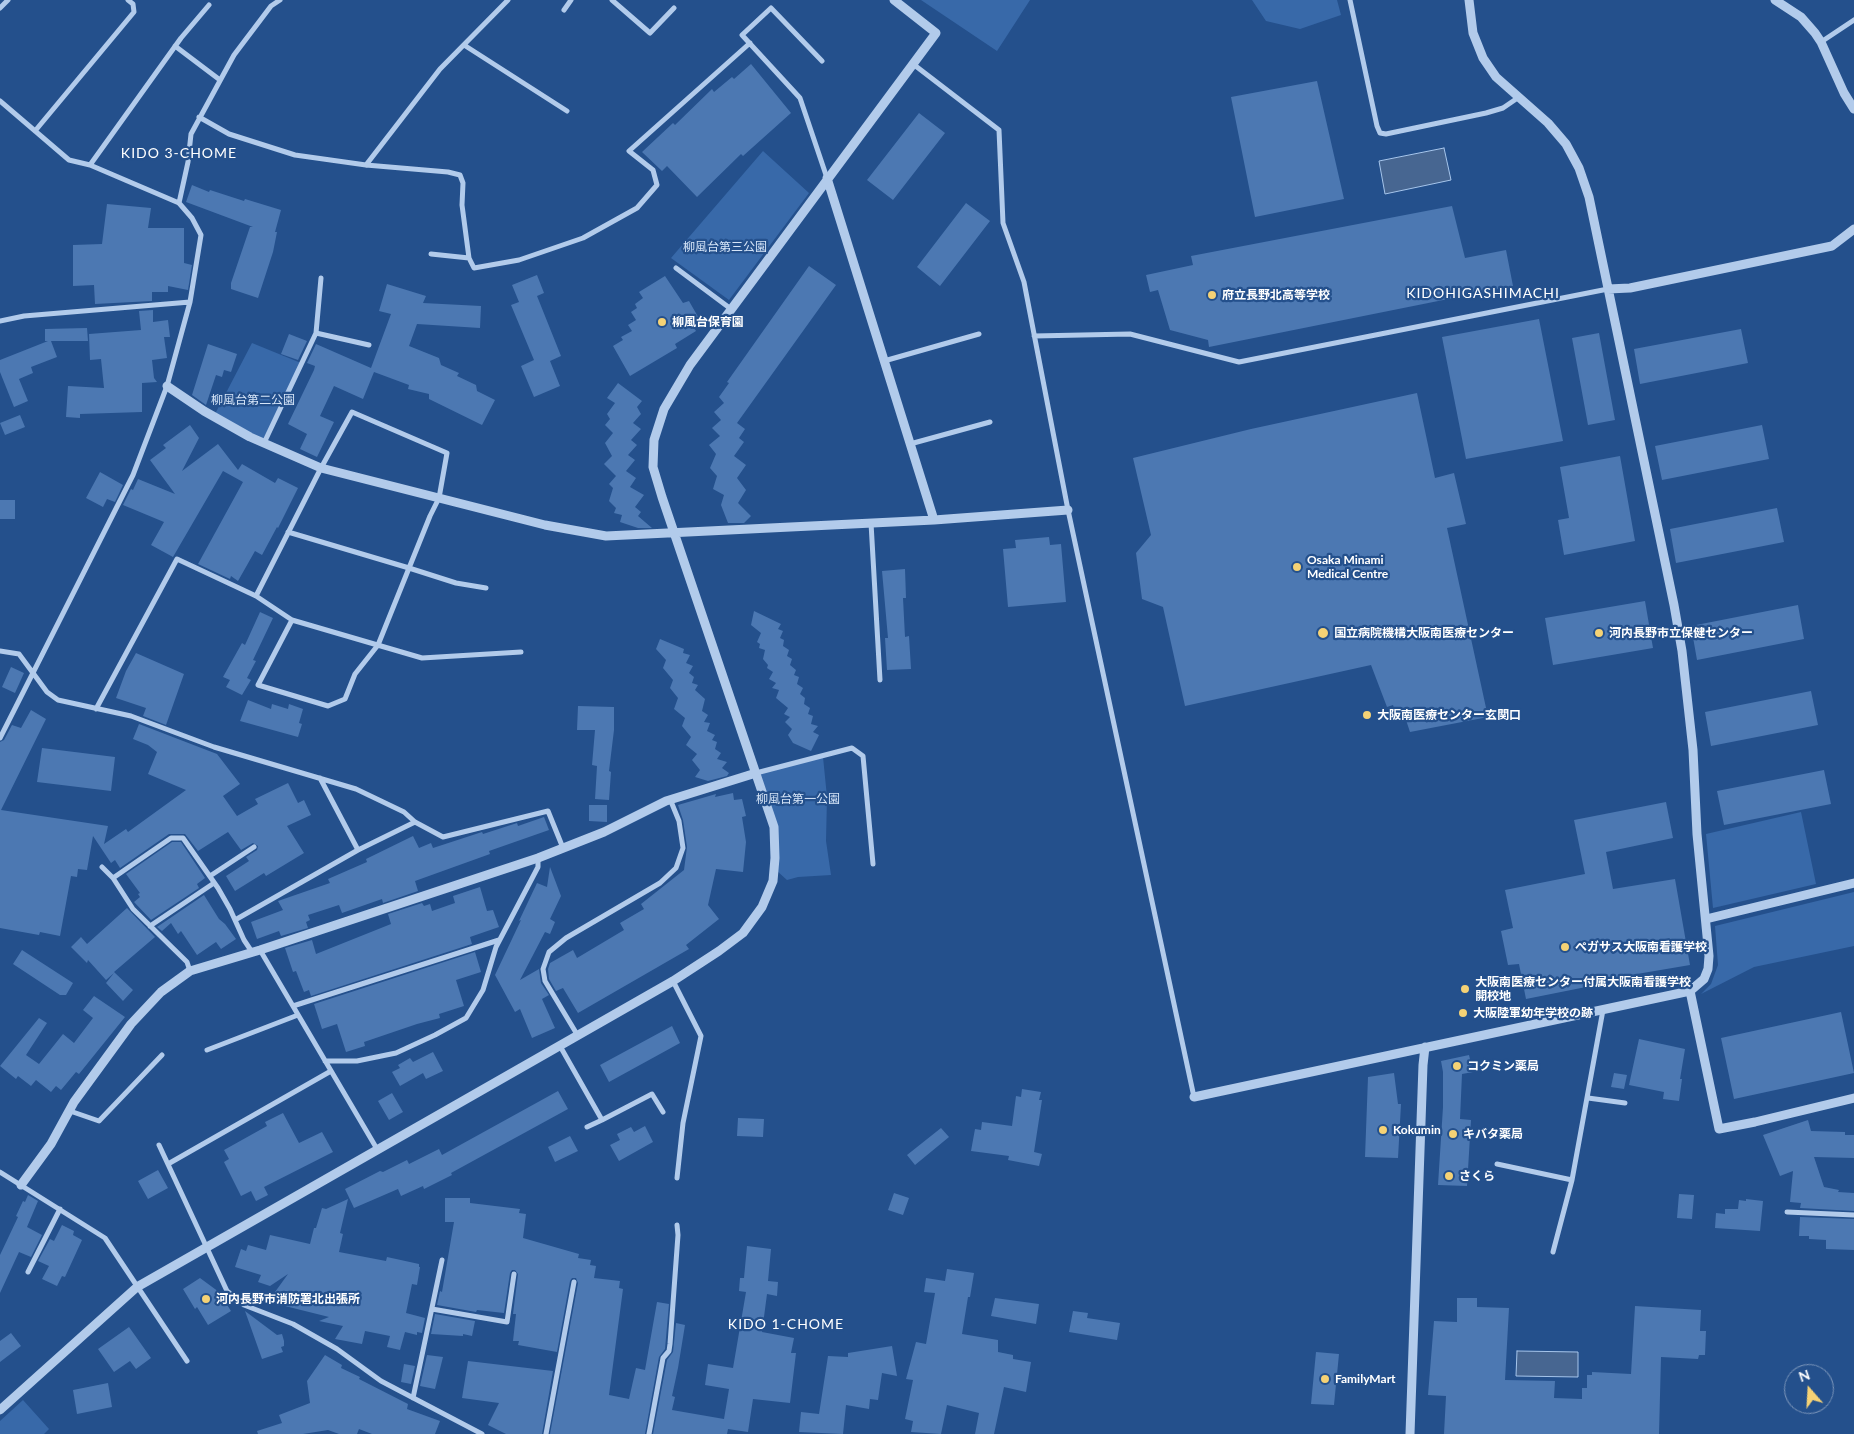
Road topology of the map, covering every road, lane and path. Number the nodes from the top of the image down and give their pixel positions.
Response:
1 (8, 0) edge
2 (128, 0) edge
3 (268, 0) edge
4 (280, 0) edge
5 (508, 0) edge
6 (571, 0) edge
7 (612, 0) edge
8 (894, 0) edge
9 (1350, 0) edge
10 (1469, 0) edge
11 (1775, 0) edge
12 (209, 5) dead end
13 (273, 5) junction
14 (0, 8) edge
15 (674, 8) dead end
16 (564, 10) dead end
17 (1854, 20) edge
18 (1821, 42) junction
19 (750, 43) junction
20 (464, 45) junction
21 (175, 46) junction
22 (822, 61) dead end
23 (913, 64) junction
24 (220, 80) junction
25 (1519, 97) junction
26 (0, 101) edge
27 (1854, 109) edge
28 (566, 111) dead end
29 (200, 117) junction
30 (35, 131) junction
31 (90, 165) junction
32 (366, 165) junction
33 (827, 178) junction
34 (180, 203) junction
35 (1854, 229) edge
36 (431, 254) dead end
37 (469, 258) junction
38 (676, 268) dead end
39 (321, 278) dead end
40 (1608, 289) junction
41 (190, 302) junction
42 (731, 309) junction
43 (0, 321) edge
44 (316, 333) junction
45 (979, 334) dead end
46 (1034, 336) junction
47 (369, 345) dead end
48 (884, 361) junction
49 (167, 386) junction
50 (990, 422) dead end
51 (264, 443) junction
52 (910, 444) junction
53 (321, 468) junction
54 (439, 498) junction
55 (1068, 510) junction
56 (934, 520) junction
57 (871, 523) junction
58 (288, 532) junction
59 (675, 534) junction
60 (409, 568) junction
61 (486, 588) dead end
62 (256, 596) junction
63 (292, 620) junction
64 (378, 644) junction
65 (0, 651) edge
66 (521, 652) dead end
67 (33, 673) junction
68 (880, 680) dead end
69 (96, 708) junction
70 (0, 738) edge
71 (756, 773) junction
72 (319, 778) junction
73 (670, 799) junction
74 (415, 822) junction
75 (254, 847) dead end
76 (563, 848) junction
77 (358, 850) junction
78 (538, 858) junction
79 (873, 864) dead end
80 (102, 867) dead end
81 (210, 876) junction
82 (113, 878) junction
83 (214, 882) junction
84 (1854, 883) edge
85 (1706, 919) junction
86 (235, 920) junction
87 (150, 926) junction
88 (499, 940) junction
89 (256, 951) junction
90 (190, 971) junction
91 (673, 981) junction
92 (1690, 992) junction
93 (293, 1006) junction
94 (1603, 1010) junction
95 (298, 1015) junction
96 (578, 1036) junction
97 (560, 1046) junction
98 (1426, 1047) junction
99 (206, 1050) dead end
100 (162, 1055) dead end
101 (325, 1061) junction
102 (331, 1071) junction
103 (1194, 1097) joint
104 (1588, 1098) junction
105 (1854, 1098) edge
106 (1625, 1103) dead end
107 (70, 1111) junction
108 (663, 1112) dead end
109 (602, 1120) junction
110 (587, 1127) dead end
111 (159, 1145) dead end
112 (377, 1149) junction
113 (168, 1164) junction
114 (1497, 1164) dead end
115 (0, 1172) edge
116 (677, 1178) dead end
117 (1572, 1180) junction
118 (21, 1185) junction
119 (60, 1209) junction
120 (1787, 1212) dead end
121 (1854, 1215) edge
122 (678, 1225) dead end
123 (207, 1247) junction
124 (1553, 1252) dead end
125 (442, 1260) dead end
126 (28, 1272) dead end
127 (514, 1274) dead end
128 (574, 1282) dead end
129 (137, 1287) junction
130 (432, 1309) junction
131 (187, 1362) dead end
132 (413, 1398) junction
133 (0, 1410) edge
134 (482, 1434) edge
135 (546, 1434) edge
136 (649, 1434) edge
137 (1410, 1434) edge

1 - 14 street
2 - 30 street
3 - 13 street
4 - 13 street
5 - 20 street
6 - 16 street
7 - 15 street
8 - 23 street
9 - 25 street
10 - 25 street
11 - 18 street
12 - 21 street
13 - 24 street
17 - 18 street
18 - 27 street
19 - 22 street
19 - 33 street
19 - 37 street
20 - 28 street
20 - 32 street
21 - 24 street
21 - 31 street
23 - 33 street
23 - 46 street
24 - 29 street
25 - 40 street
26 - 30 street
29 - 32 street
29 - 34 street
30 - 31 street
31 - 34 street
32 - 37 street
33 - 42 street
33 - 48 street
34 - 41 street
35 - 40 street
36 - 37 street
38 - 42 street
39 - 44 street
40 - 46 street
40 - 85 street
41 - 43 street
41 - 49 street
42 - 59 street
44 - 47 street
44 - 51 street
45 - 48 street
46 - 55 street
48 - 52 street
49 - 51 street
49 - 67 street
50 - 52 street
51 - 53 street
52 - 56 street
53 - 54 street
53 - 54 street
53 - 58 street
54 - 59 street
54 - 60 street
55 - 56 street
55 - 103 street
56 - 57 street
57 - 59 street
57 - 68 street
58 - 60 street
58 - 62 street
59 - 71 street
60 - 61 street
60 - 64 street
62 - 63 street
62 - 69 street
63 - 64 street
63 - 64 street
64 - 66 street
65 - 67 street
67 - 69 street
67 - 70 street
69 - 72 street
71 - 73 street
71 - 79 street
71 - 91 street
72 - 74 street
72 - 77 street
73 - 76 street
73 - 96 street
74 - 76 street
74 - 77 street
75 - 81 street
76 - 78 street
77 - 86 street
78 - 88 street
78 - 89 street
80 - 82 street
81 - 82 street
81 - 83 street
82 - 87 street
83 - 86 street
83 - 87 street
84 - 85 street
85 - 92 street
86 - 89 street
87 - 90 street
88 - 93 street
88 - 101 street
89 - 90 street
89 - 93 street
90 - 107 street
91 - 96 street
91 - 116 street
92 - 94 street
92 - 105 street
93 - 95 street
94 - 98 street
94 - 104 street
95 - 99 street
95 - 101 street
96 - 97 street
97 - 109 street
97 - 112 street
98 - 103 street
98 - 137 street
100 - 107 street
101 - 102 street
102 - 112 street
102 - 113 street
104 - 106 street
104 - 117 street
107 - 118 street
108 - 109 street
109 - 110 street
111 - 113 street
112 - 123 street
113 - 123 street
114 - 117 street
115 - 118 street
117 - 124 street
118 - 119 street
119 - 126 street
119 - 129 street
120 - 121 street
122 - 136 street
123 - 129 street
123 - 132 street
125 - 130 street
127 - 130 street
128 - 135 street
129 - 131 street
129 - 133 street
130 - 132 street
132 - 134 street

